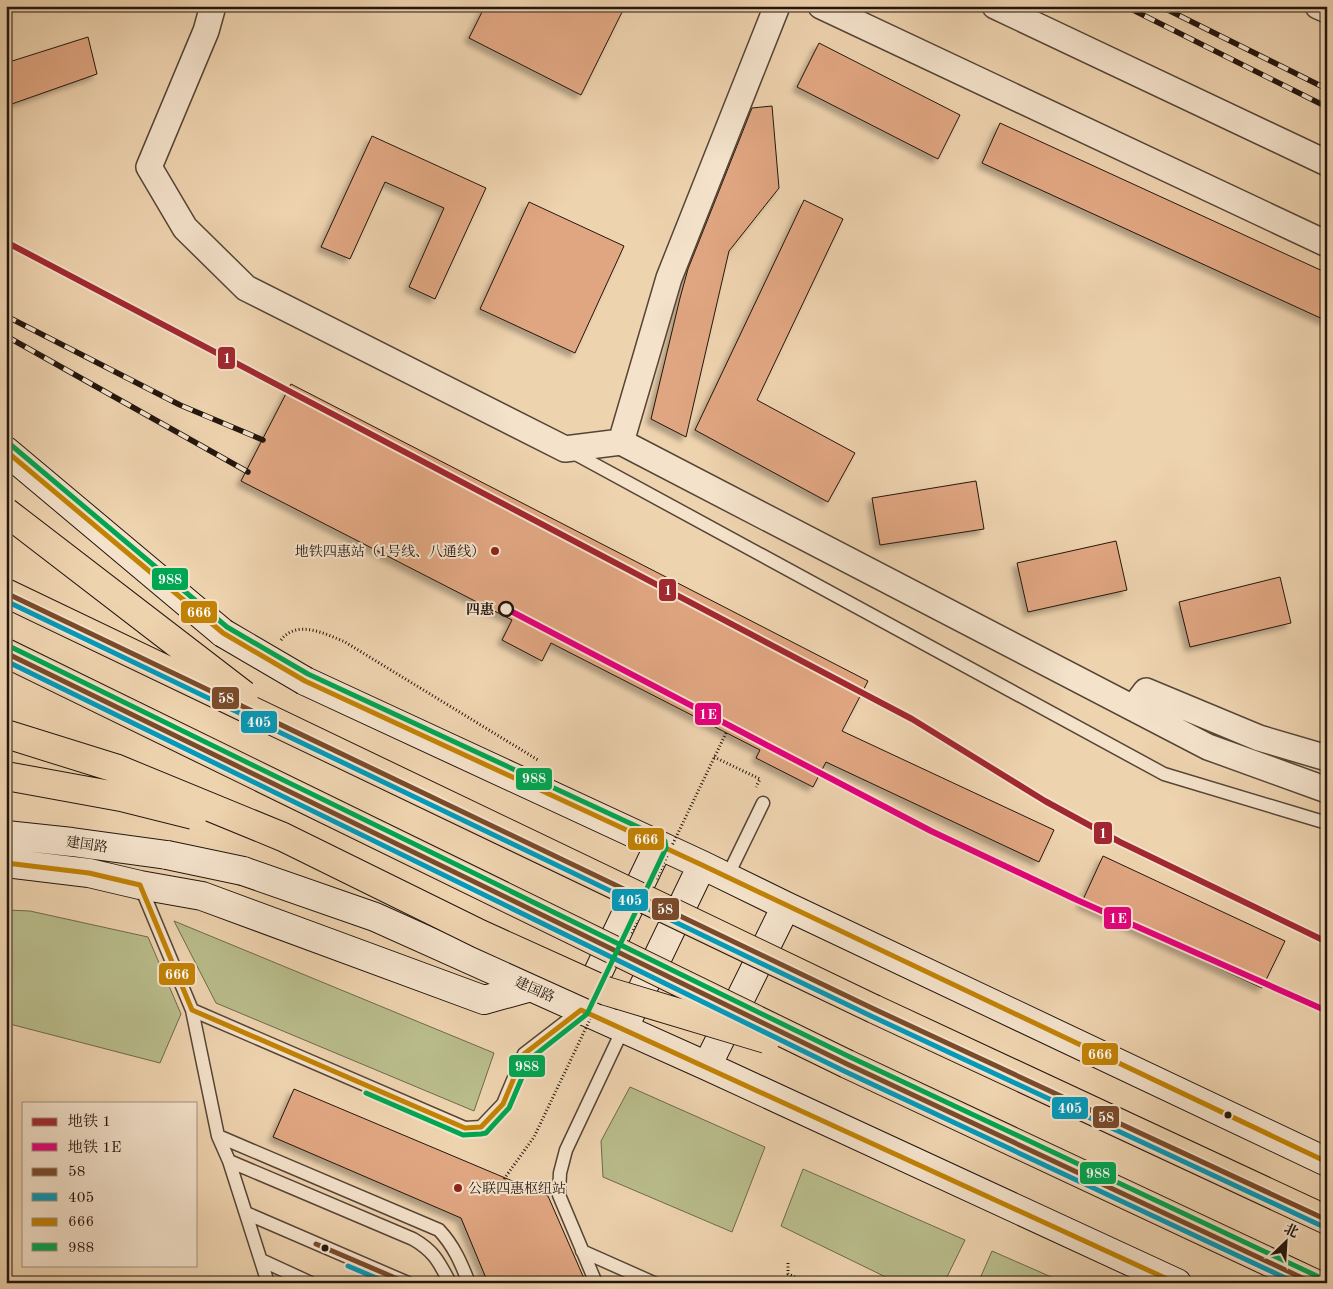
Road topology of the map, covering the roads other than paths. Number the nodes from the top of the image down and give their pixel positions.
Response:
1 (213, 6) edge
2 (777, 6) edge
3 (822, 6) edge
4 (995, 6) edge
5 (1318, 6) edge
6 (1327, 10) edge
7 (1327, 163) edge
8 (1327, 244) edge
9 (620, 442) junction
10 (566, 449) junction
11 (6, 451) edge
12 (6, 512) edge
13 (6, 593) edge
14 (6, 653) edge
15 (1133, 708) junction
16 (287, 729) junction
17 (6, 734) edge
18 (1327, 758) edge
19 (6, 776) edge
20 (1327, 790) edge
21 (763, 803) dead end
22 (1327, 823) edge
23 (6, 835) edge
24 (282, 837) junction
25 (659, 845) junction
26 (6, 863) edge
27 (702, 865) junction
28 (728, 877) junction
29 (140, 885) junction
30 (786, 906) junction
31 (531, 988) junction
32 (192, 1010) junction
33 (581, 1010) junction
34 (623, 1029) junction
35 (846, 1064) junction
36 (707, 1066) junction
37 (218, 1136) junction
38 (229, 1160) junction
39 (1327, 1162) edge
40 (246, 1213) junction
41 (1327, 1220) edge
42 (582, 1251) junction
43 (260, 1260) junction
44 (268, 1283) edge
45 (311, 1283) edge
46 (408, 1283) edge
47 (450, 1283) edge
48 (469, 1283) edge
49 (596, 1283) edge
50 (654, 1283) edge
51 (1177, 1283) edge
52 (1314, 1283) edge

1 - 10 street
2 - 9 street
3 - 8 street
4 - 7 street
5 - 6 street
9 - 10 street
9 - 15 street
10 - 22 lane
11 - 25 street, bridge
12 - 16 highway, bridge
13 - 16 highway, bridge
14 - 35 highway, bridge
15 - 18 street
15 - 20 street
16 - 41 highway, bridge
17 - 24 highway, bridge
19 - 24 highway, bridge
21 - 28 lane
23 - 31 street, 建国路, bridge
24 - 35 highway, bridge
25 - 27 street
25 - 33 street
26 - 29 street
27 - 28 street
27 - 34 street
28 - 30 street
29 - 31 street
29 - 32 lane
30 - 36 street
30 - 39 street
31 - 33 street, 建国路
32 - 33 lane
32 - 37 lane
33 - 34 street, 建国路
34 - 36 street, 建国路
34 - 42 lane
35 - 52 highway
36 - 51 street, 建国路
37 - 38 lane
37 - 48 lane
38 - 40 lane
38 - 47 lane
40 - 43 lane
40 - 46 lane
42 - 49 lane
42 - 50 lane
43 - 44 lane
43 - 45 lane

